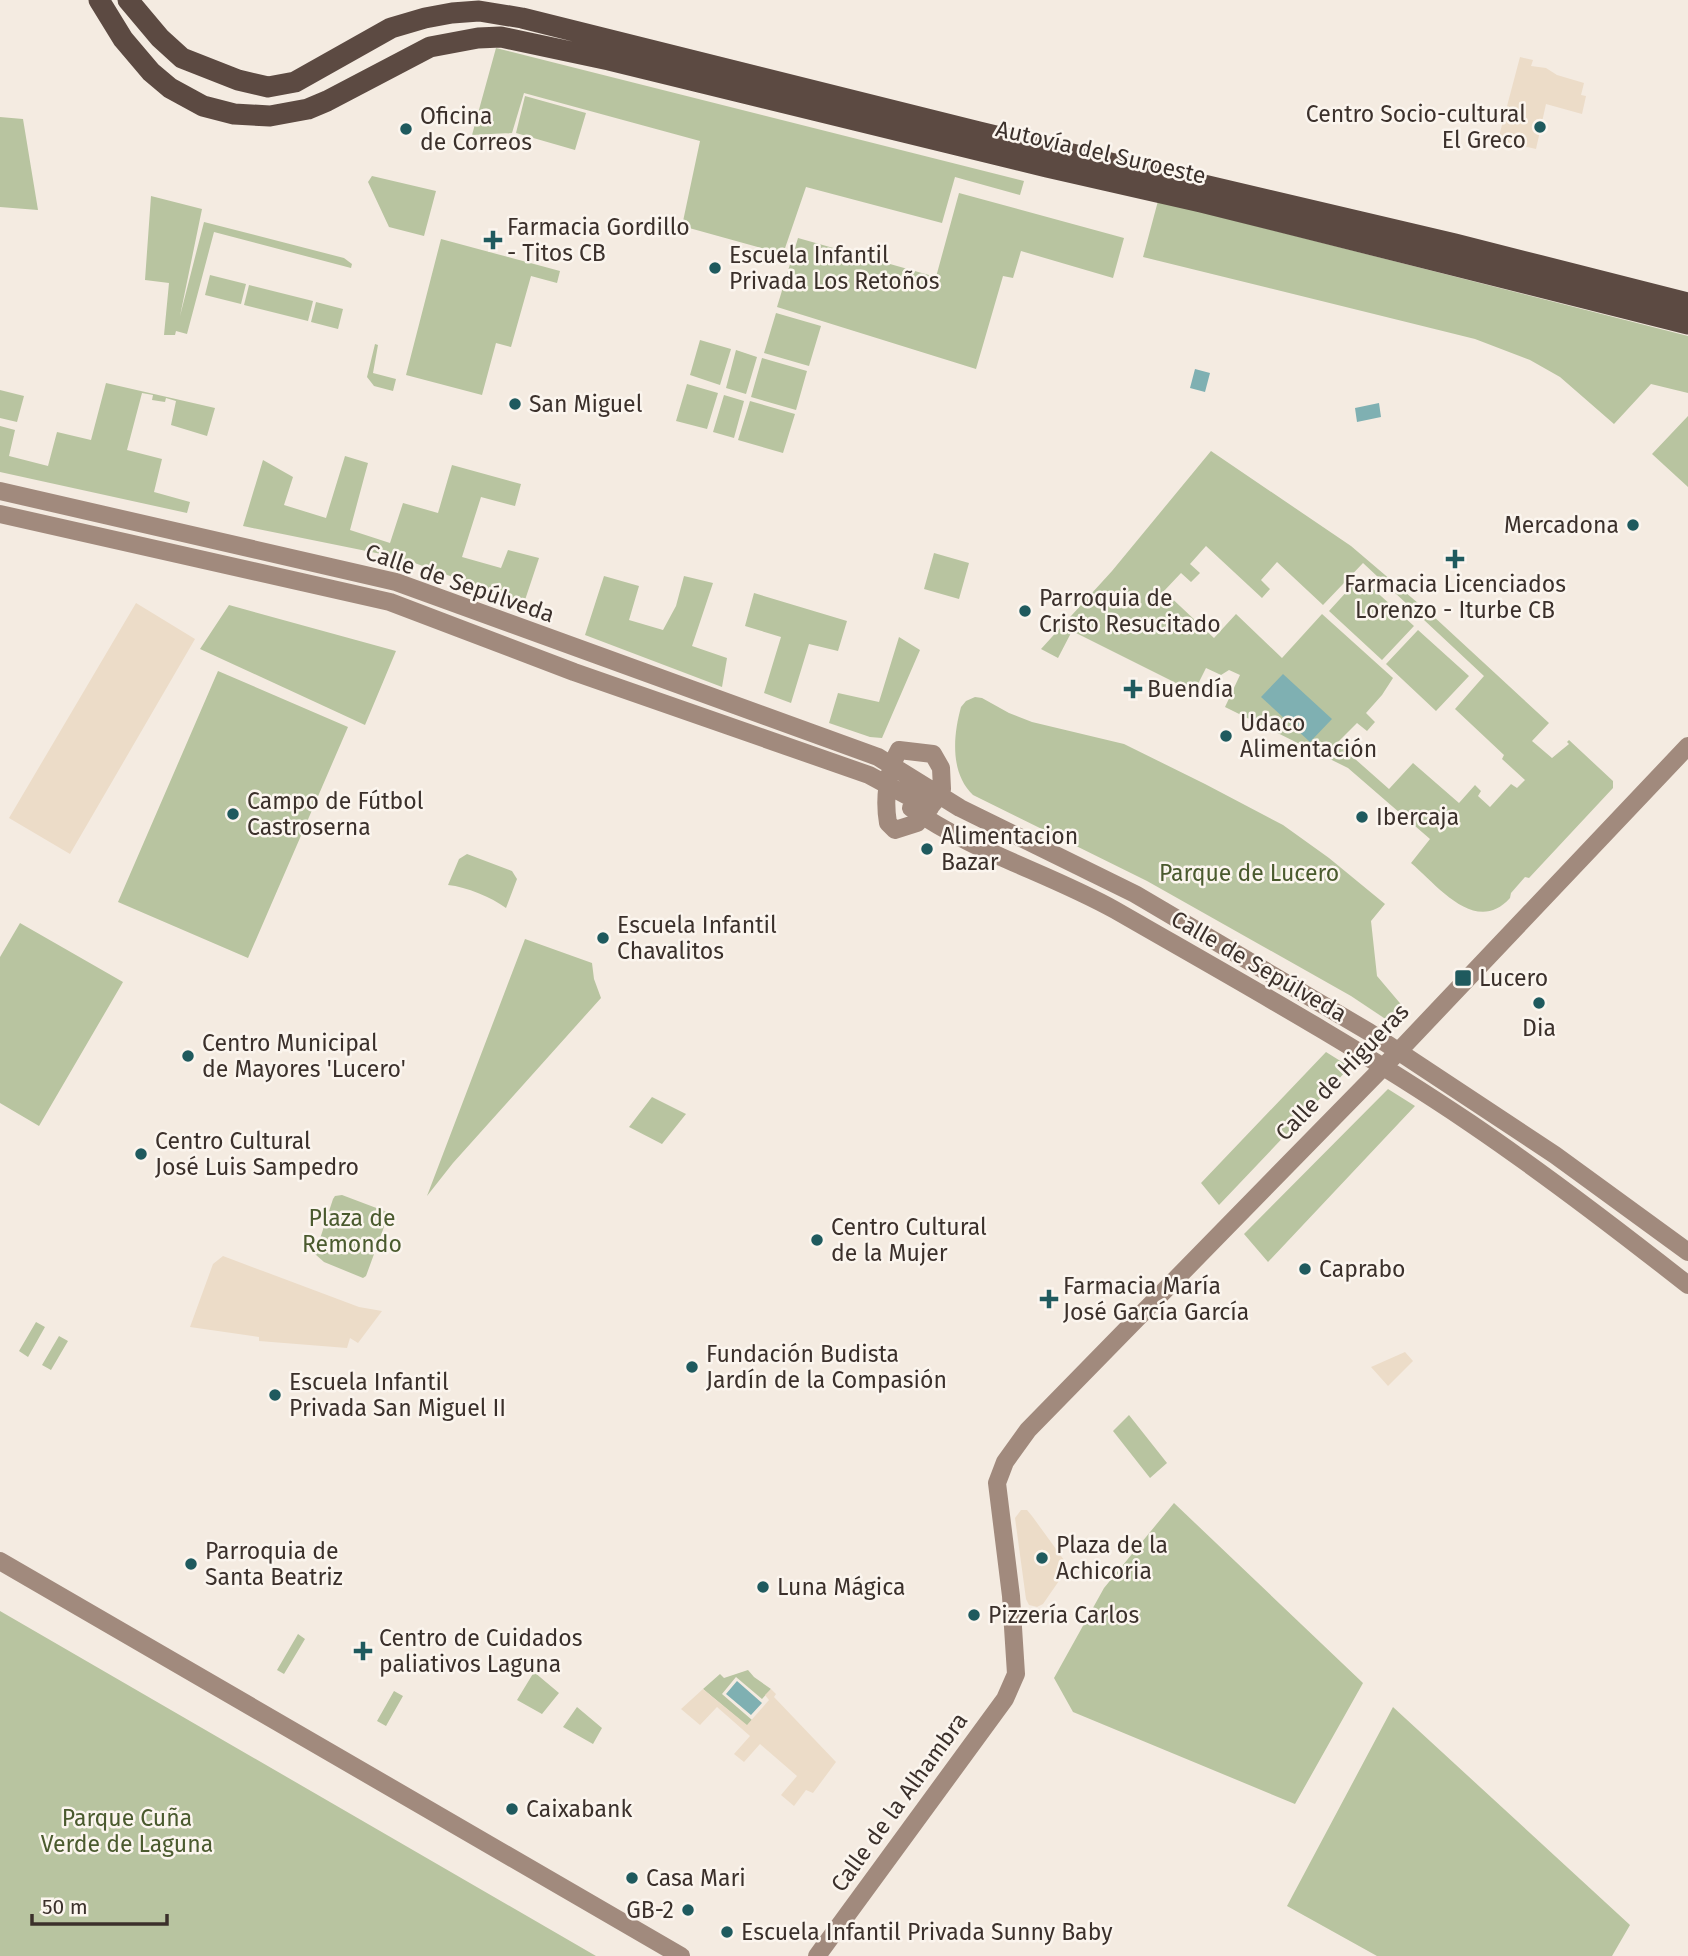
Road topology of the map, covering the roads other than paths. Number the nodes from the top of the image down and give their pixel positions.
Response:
1 (99, 0) edge
2 (128, 0) edge
3 (1688, 303) edge
4 (1688, 324) edge
5 (0, 491) edge
6 (0, 514) edge
7 (1688, 746) edge
8 (890, 767) junction
9 (889, 787) junction
10 (931, 807) junction
11 (1688, 1252) edge
12 (1688, 1284) edge
13 (0, 1561) edge
14 (1016, 1674) joint
15 (681, 1956) edge
16 (817, 1956) edge

1 - 4 highway, Autovía del Suroeste
2 - 3 highway, Autovía del Suroeste
5 - 8 street, Calle de Sepúlveda
6 - 9 street, Calle de Sepúlveda
7 - 14 street, Calle de Higueras
8 - 9 street
8 - 10 street, Calle de Sepúlveda
8 - 10 street
9 - 10 street, Calle de Sepúlveda
9 - 10 street
10 - 11 street, Calle de Sepúlveda
10 - 12 street, Calle de Sepúlveda
13 - 15 street
14 - 16 street, Calle de la Alhambra

